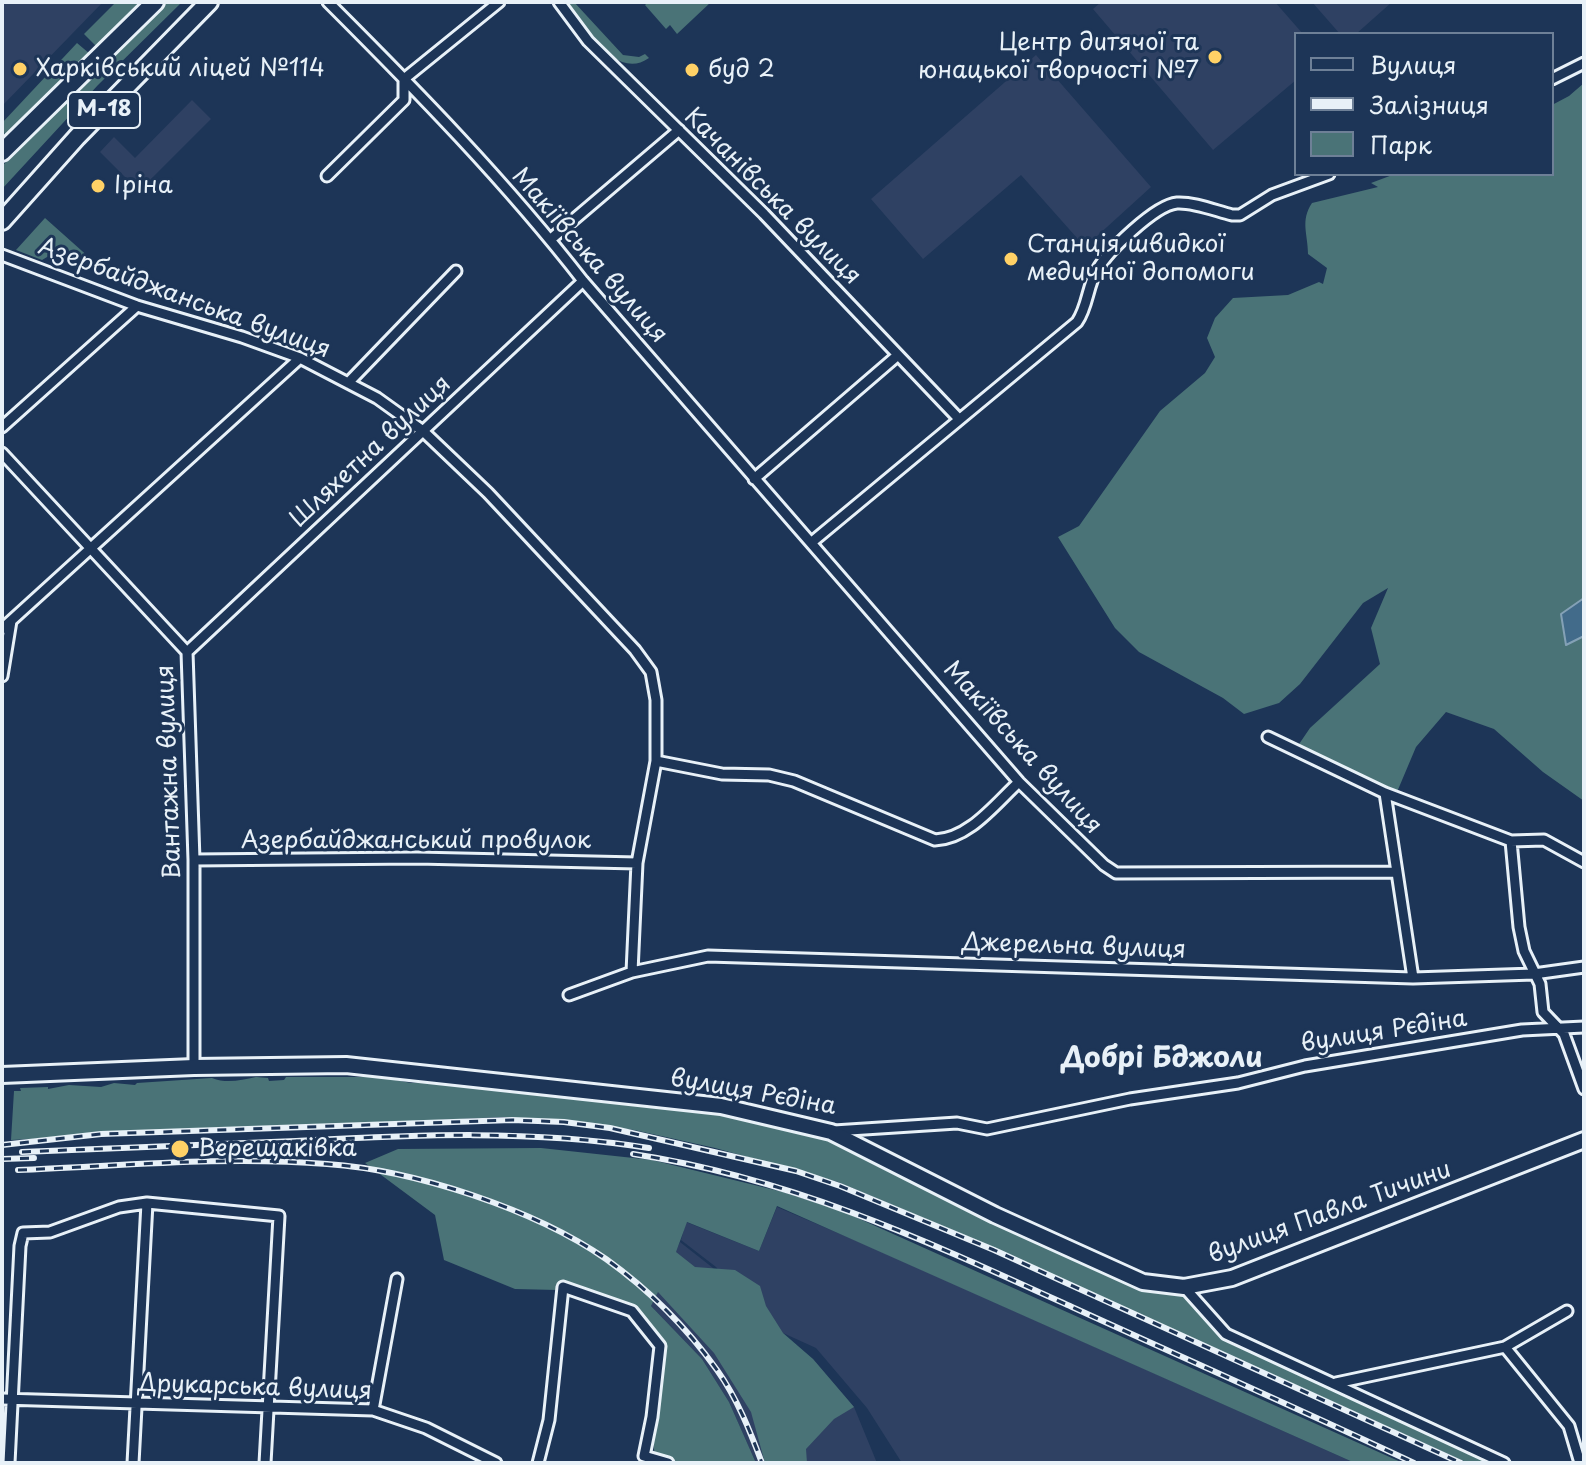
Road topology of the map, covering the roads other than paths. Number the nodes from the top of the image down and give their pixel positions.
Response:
1 (155, 2) edge
2 (209, 2) edge
3 (328, 2) edge
4 (499, 2) edge
5 (559, 2) edge
6 (1584, 63) edge
7 (1554, 78) edge
8 (404, 79) junction
9 (679, 130) junction
10 (2, 152) edge
11 (327, 176) dead end
12 (1324, 176) edge
13 (2, 221) edge
14 (551, 239) junction
15 (2, 255) edge
16 (456, 271) dead end
17 (583, 281) junction
18 (137, 306) junction
19 (898, 355) junction
20 (300, 358) junction
21 (348, 383) junction
22 (959, 419) junction
23 (2, 427) edge
24 (423, 431) junction
25 (2, 453) edge
26 (754, 479) junction
27 (812, 542) junction
28 (93, 548) junction
29 (11, 621) junction
30 (2, 629) edge
31 (187, 652) junction
32 (2, 676) edge
33 (1268, 737) dead end
34 (656, 761) junction
35 (1019, 782) junction
36 (1385, 793) junction
37 (1511, 841) junction
38 (194, 860) junction
39 (1584, 862) edge
40 (637, 863) junction
41 (1396, 872) junction
42 (1584, 967) edge
43 (632, 972) junction
44 (1534, 974) junction
45 (1413, 978) junction
46 (569, 995) dead end
47 (1584, 1027) edge
48 (1557, 1028) junction
49 (194, 1067) junction
50 (2, 1075) edge
51 (1584, 1089) edge
52 (831, 1132) junction
53 (1584, 1140) edge
54 (147, 1203) junction
55 (397, 1279) dead end
56 (1184, 1287) junction
57 (1567, 1311) dead end
58 (1505, 1347) junction
59 (1336, 1383) junction
60 (6, 1399) edge
61 (134, 1404) junction
62 (268, 1408) junction
63 (373, 1410) junction
64 (9, 1463) edge
65 (133, 1463) edge
66 (265, 1463) edge
67 (496, 1463) edge
68 (538, 1463) edge
69 (668, 1463) edge
70 (1504, 1463) edge
71 (1580, 1463) edge

1 - 10 main road, М-18
2 - 13 main road, М-18
3 - 8 street, Макіївська вулиця
4 - 8 street
5 - 9 street, Качанівська вулиця
6 - 7 street
8 - 11 street
8 - 14 street, Макіївська вулиця
9 - 14 street
9 - 19 street, Качанівська вулиця
12 - 22 street
14 - 17 street, Макіївська вулиця
15 - 18 street, Азербайджанська вулиця
16 - 21 street
17 - 24 street, Шляхетна вулиця
17 - 26 street, Макіївська вулиця
18 - 20 street, Азербайджанська вулиця
18 - 23 street
19 - 22 street, Качанівська вулиця
19 - 26 street
20 - 21 street, Азербайджанська вулиця
20 - 28 street
21 - 24 street, Азербайджанська вулиця
22 - 27 street
24 - 31 street, Шляхетна вулиця
24 - 34 street, Азербайджанська вулиця
25 - 28 street, Вантажна вулиця
26 - 27 street, Макіївська вулиця
27 - 35 street, Макіївська вулиця
28 - 29 street
28 - 31 street, Вантажна вулиця
29 - 30 street
29 - 32 street
31 - 38 street, Вантажна вулиця
33 - 36 street
34 - 35 street
34 - 40 street, Азербайджанська вулиця
35 - 41 street, Макіївська вулиця
36 - 37 street
36 - 41 street
37 - 39 street
37 - 44 street
38 - 40 street, Азербайджанський провулок
38 - 49 street, Вантажна вулиця
40 - 43 street, Азербайджанська вулиця
41 - 45 street
42 - 44 street, Джерельна вулиця
43 - 45 street, Джерельна вулиця
43 - 46 street, Джерельна вулиця
44 - 45 street, Джерельна вулиця
44 - 48 street
47 - 48 street, вулиця Рєдіна
48 - 51 street
48 - 52 street, вулиця Рєдіна
49 - 50 main road, вулиця Рєдіна
49 - 52 main road, вулиця Рєдіна
52 - 56 main road, вулиця Павла Тичини
53 - 56 main road, вулиця Павла Тичини
54 - 60 street
54 - 61 street
54 - 62 street
55 - 63 street
56 - 59 street
57 - 58 street
58 - 59 street
58 - 71 street
59 - 70 street
60 - 61 street, Друкарська вулиця
60 - 64 street
61 - 62 street, Друкарська вулиця
61 - 65 street
62 - 63 street, Друкарська вулиця
62 - 66 street
63 - 67 street, Друкарська вулиця
68 - 69 street

